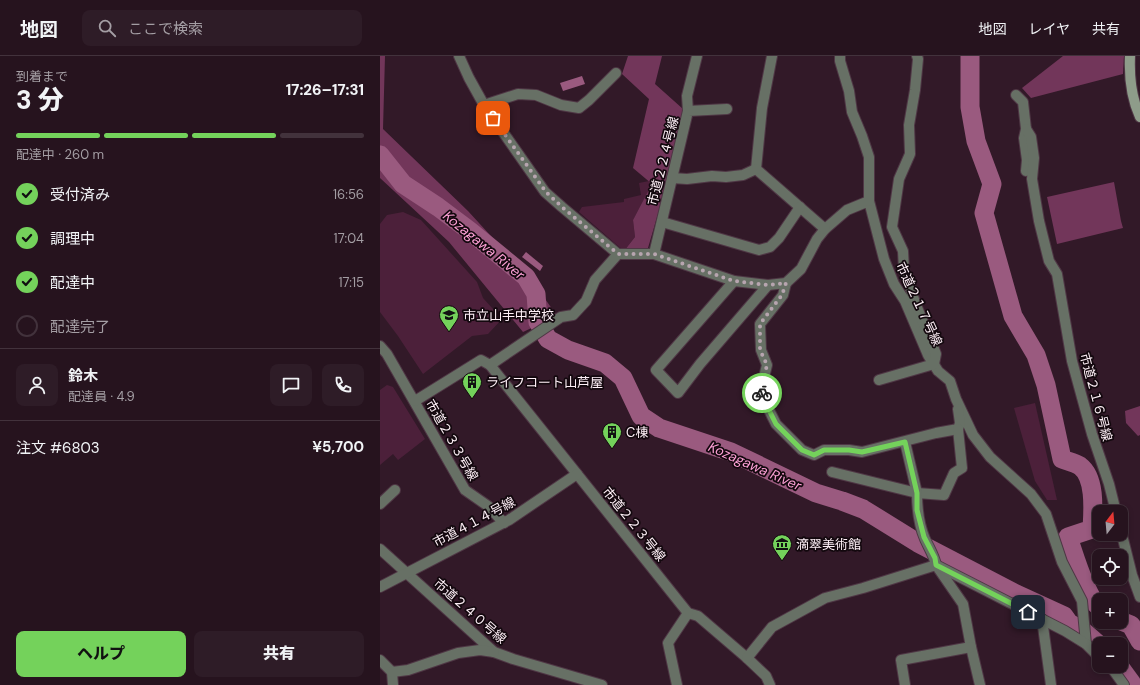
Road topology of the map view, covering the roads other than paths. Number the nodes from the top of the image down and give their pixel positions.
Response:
1 (459, 56) edge
2 (697, 56) edge
3 (772, 56) edge
4 (840, 56) edge
5 (917, 56) edge
6 (1130, 56) edge
7 (616, 73) dead end
8 (1016, 95) dead end
9 (484, 105) junction
10 (727, 109) dead end
11 (688, 111) junction
12 (1140, 117) edge
13 (756, 168) junction
14 (672, 178) junction
15 (868, 200) junction
16 (800, 208) junction
17 (662, 222) junction
18 (825, 229) junction
19 (618, 254) junction
20 (654, 254) junction
21 (734, 281) junction
22 (786, 283) junction
23 (768, 285) junction
24 (380, 346) edge
25 (934, 364) junction
26 (490, 365) junction
27 (879, 380) dead end
28 (956, 399) junction
29 (415, 401) junction
30 (958, 429) junction
31 (905, 442) junction
32 (577, 474) junction
33 (395, 490) dead end
34 (917, 493) junction
35 (380, 504) edge
36 (1114, 505) edge
37 (504, 523) junction
38 (1124, 541) edge
39 (380, 549) edge
40 (935, 561) junction
41 (406, 573) junction
42 (380, 587) edge
43 (1140, 598) edge
44 (688, 613) junction
45 (1042, 619) junction
46 (1085, 641) junction
47 (971, 647) junction
48 (1092, 649) edge
49 (494, 652) junction
50 (747, 658) junction
51 (384, 667) edge
52 (1115, 673) edge
53 (393, 685) edge
54 (602, 685) edge
55 (677, 685) edge
56 (770, 685) edge
57 (906, 685) edge
58 (980, 685) edge
59 (1051, 685) edge
60 (1124, 685) edge

1 - 9 street
2 - 11 street
3 - 13 street
4 - 15 street, 市道２１７号線
5 - 25 street
6 - 12 main road
7 - 9 street
8 - 36 street, 市道２１６号線
9 - 19 street
10 - 11 street, 市道２２４号線
11 - 14 street, 市道２２４号線
13 - 14 street
13 - 16 street
14 - 17 street, 市道２２４号線
15 - 18 street
15 - 25 street, 市道２１７号線
16 - 17 street
16 - 18 street
17 - 20 street, 市道２２４号線
18 - 22 street
19 - 20 street
19 - 26 street
20 - 21 street
21 - 23 street
21 - 23 street
22 - 23 street
22 - 31 street
24 - 29 street, 市道２３３号線
25 - 27 street
25 - 28 street, 市道２１７号線
26 - 29 street
26 - 32 street, 市道２２３号線
28 - 30 street
28 - 46 street, 市道２１７号線
29 - 37 street, 市道２３３号線
30 - 31 street
30 - 34 street
31 - 34 street
32 - 37 street, 市道４１４号線
32 - 44 street, 市道２２３号線
33 - 35 street
34 - 34 street
34 - 40 street
37 - 41 street, 市道４１４号線
38 - 43 street
39 - 41 street, 市道２４０号線
40 - 45 street
40 - 47 street
40 - 50 street
41 - 42 street, 市道４１４号線
41 - 49 street, 市道２４０号線
44 - 50 street, 市道２２３号線
44 - 55 street
45 - 46 street
45 - 59 street
46 - 48 street
47 - 57 street
47 - 58 street
49 - 51 street
49 - 54 street, 市道２４０号線
50 - 56 street, 市道２２３号線
51 - 53 street
52 - 60 street

